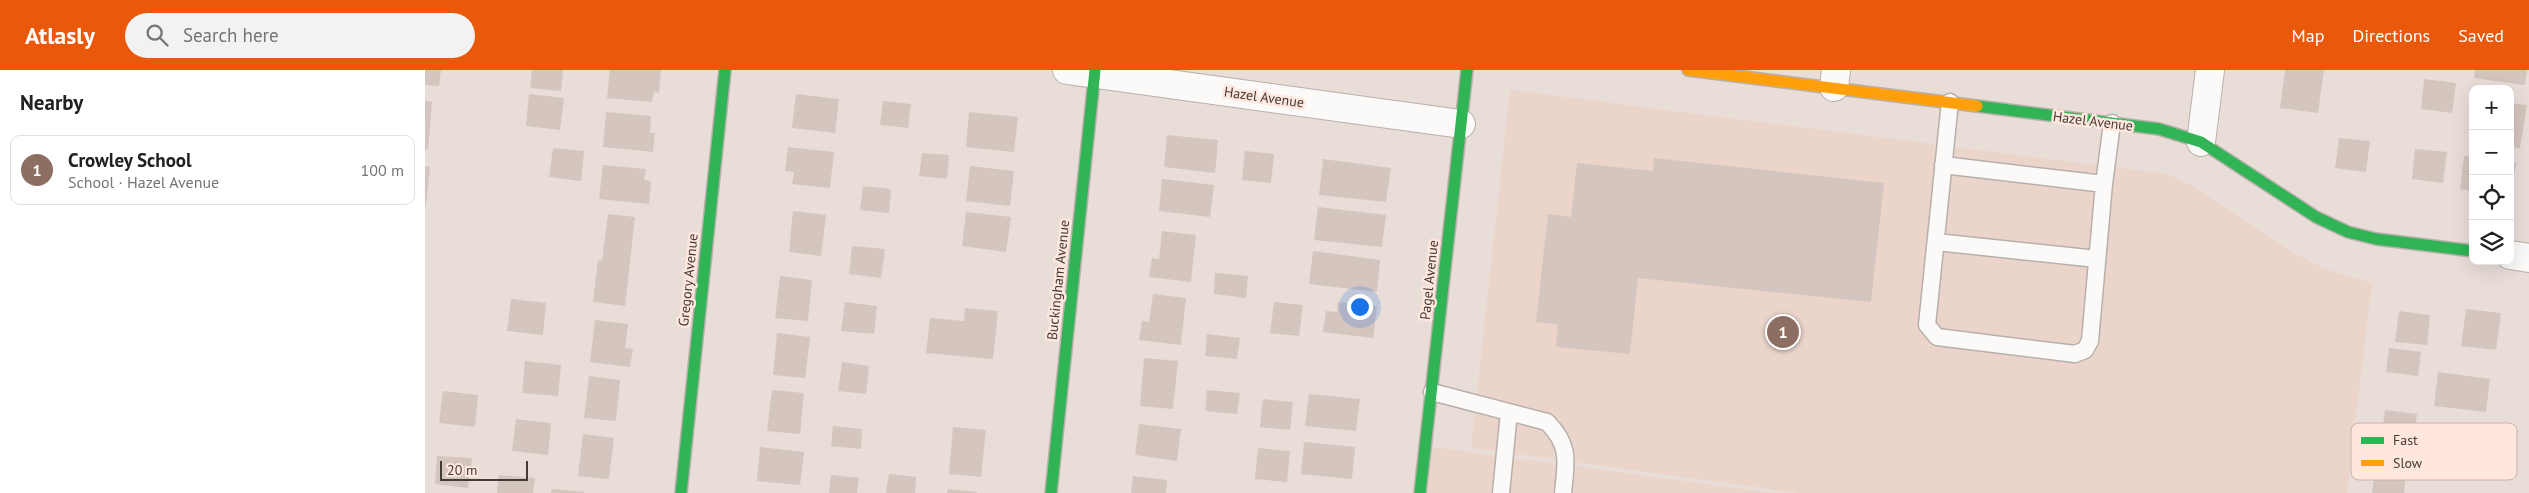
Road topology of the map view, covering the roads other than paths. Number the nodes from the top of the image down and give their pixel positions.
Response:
1 (725, 70) edge
2 (1067, 70) edge
3 (1467, 70) edge
4 (1688, 70) edge
5 (2210, 70) edge
6 (1095, 72) edge
7 (1835, 78) edge
8 (1950, 102) junction
9 (2112, 123) junction
10 (1461, 124) junction
11 (2201, 142) junction
12 (1943, 165) junction
13 (2104, 184) junction
14 (1936, 242) junction
15 (2469, 251) edge
16 (2514, 256) edge
17 (2529, 258) edge
18 (2097, 259) junction
19 (1432, 392) junction
20 (1509, 412) junction
21 (681, 493) edge
22 (1051, 493) edge
23 (1420, 493) edge
24 (1501, 493) edge
25 (1563, 493) edge

1 - 21 street, Gregory Avenue
2 - 6 street, Hazel Avenue
3 - 10 street, Pagel Avenue
4 - 7 street, Hazel Avenue
5 - 11 street
6 - 10 street, Hazel Avenue
6 - 22 street, Buckingham Avenue
7 - 8 street, Hazel Avenue
8 - 9 street, Hazel Avenue
8 - 12 lane
9 - 11 street, Hazel Avenue
9 - 13 lane
10 - 19 street, Pagel Avenue
11 - 15 street, Hazel Avenue
12 - 13 lane
12 - 14 lane
13 - 18 lane
14 - 18 lane
14 - 18 lane
16 - 17 street
19 - 20 lane
19 - 23 street, Pagel Avenue
20 - 24 lane
20 - 25 lane

